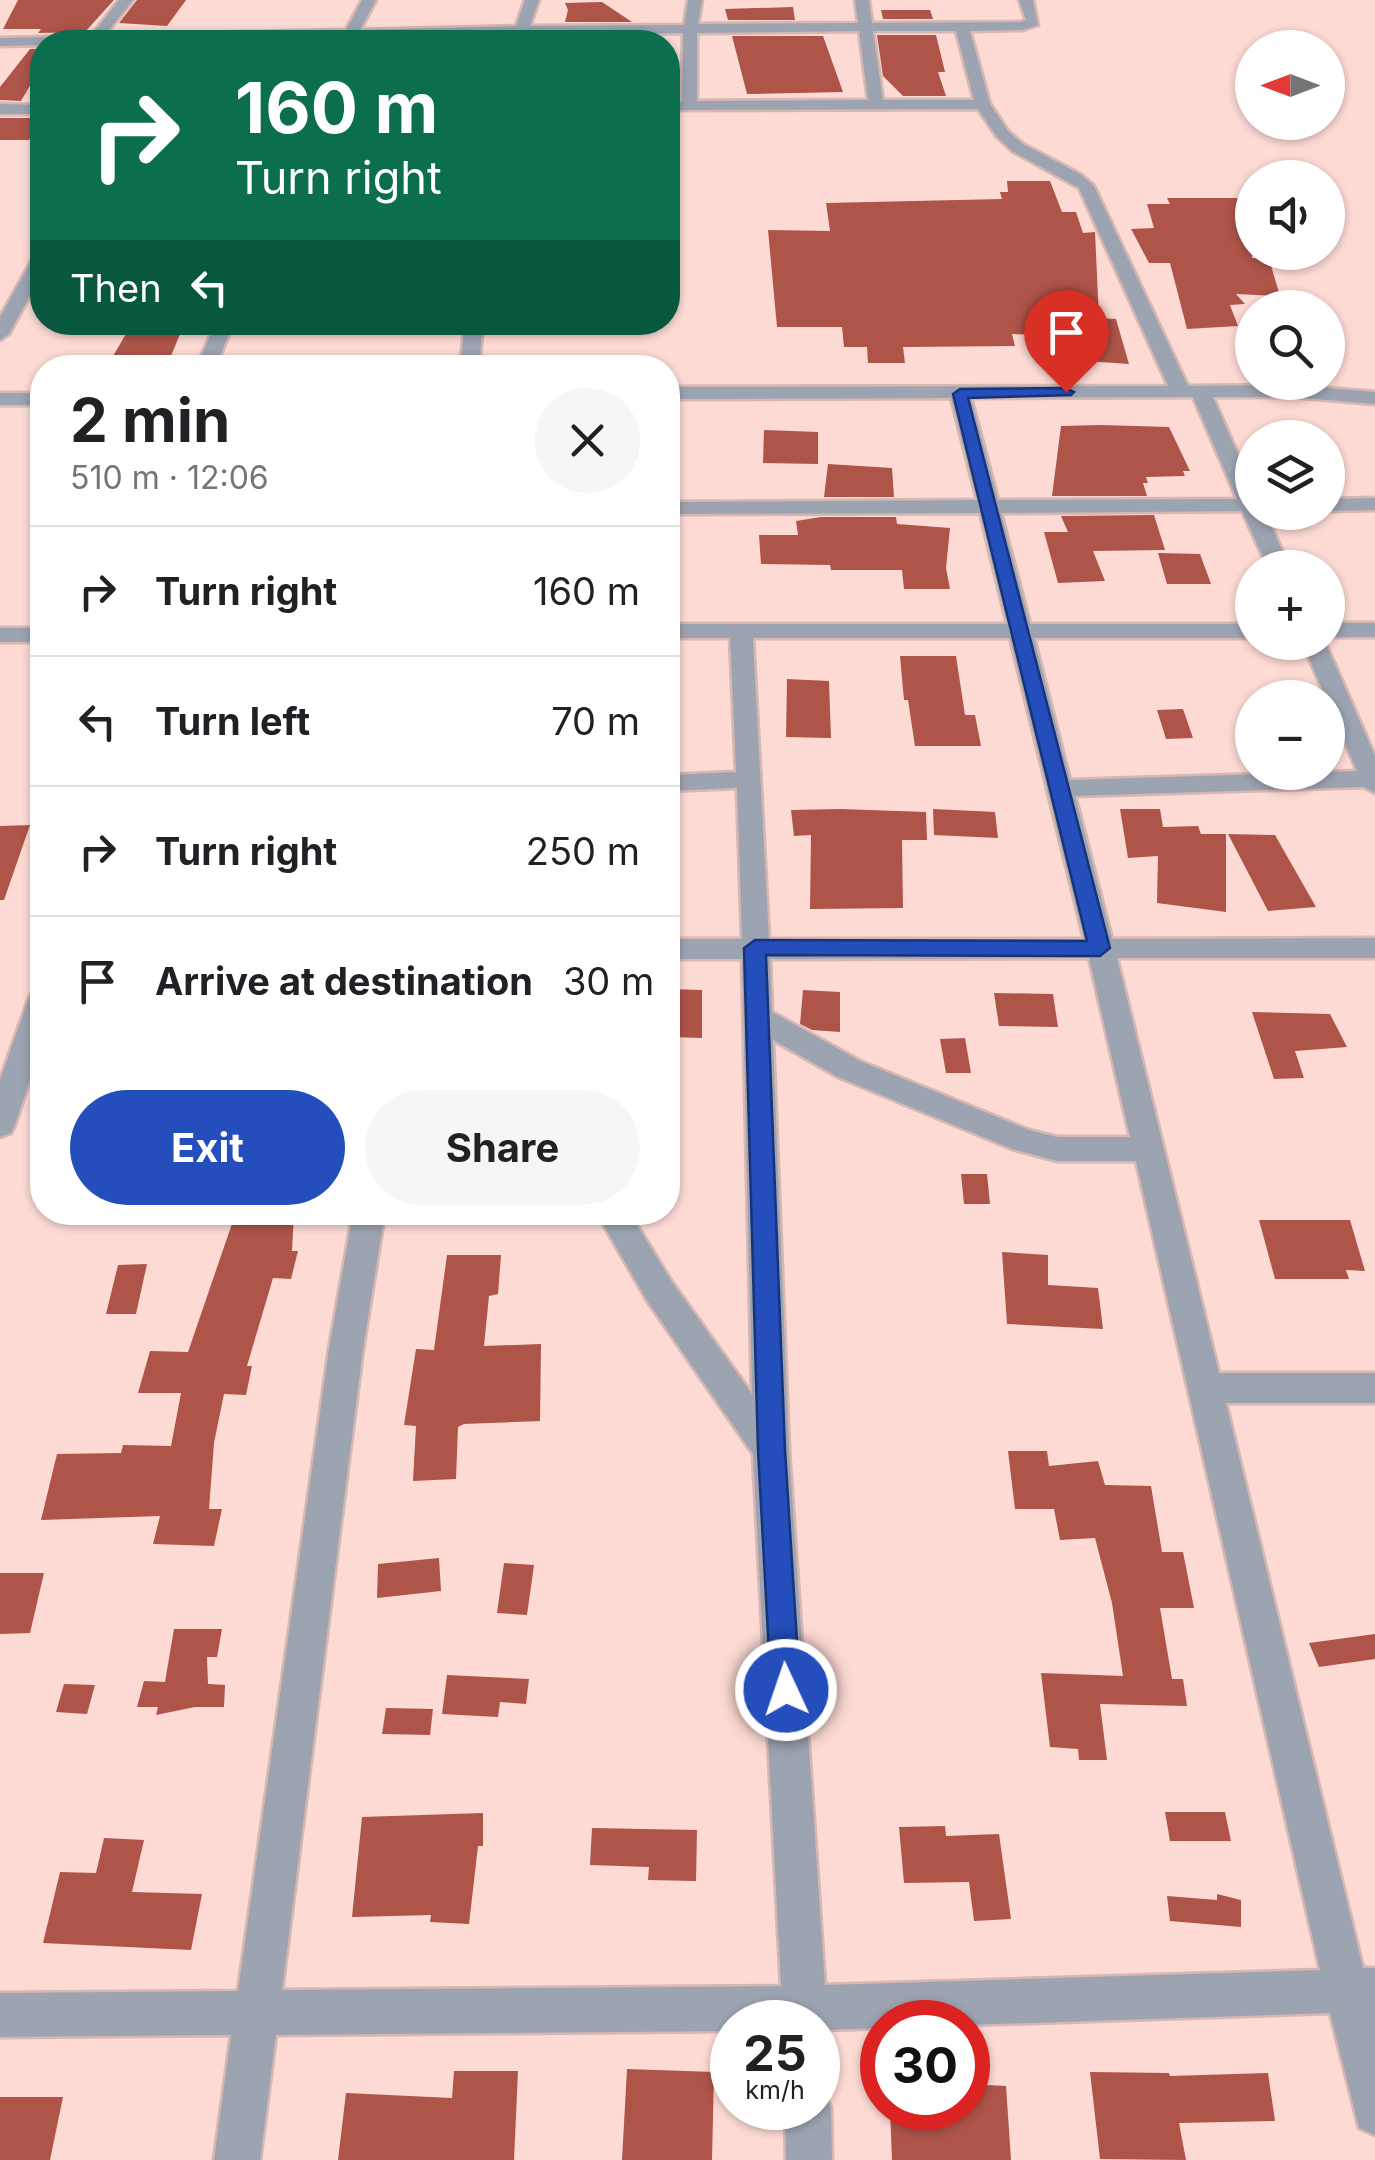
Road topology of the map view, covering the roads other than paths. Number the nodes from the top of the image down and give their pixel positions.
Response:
1 (126, 0) edge
2 (369, 0) edge
3 (532, 0) edge
4 (695, 0) edge
5 (862, 0) edge
6 (1026, 0) edge
7 (865, 28) junction
8 (962, 28) junction
9 (102, 30) edge
10 (352, 30) edge
11 (522, 30) edge
12 (680, 30) edge
13 (690, 30) junction
14 (30, 41) edge
15 (0, 42) edge
16 (981, 104) junction
17 (876, 105) junction
18 (680, 106) edge
19 (689, 106) junction
20 (0, 109) edge
21 (30, 110) edge
22 (30, 280) edge
23 (0, 334) edge
24 (1191, 392) junction
25 (680, 393) edge
26 (960, 394) junction
27 (1375, 398) edge
28 (0, 399) edge
29 (30, 399) edge
30 (1235, 476) edge
31 (1375, 504) edge
32 (1345, 505) edge
33 (988, 506) junction
34 (680, 508) edge
35 (1235, 508) edge
36 (1345, 630) edge
37 (1375, 630) edge
38 (741, 631) junction
39 (1235, 631) edge
40 (680, 632) edge
41 (1021, 632) junction
42 (0, 635) edge
43 (30, 635) edge
44 (1321, 660) edge
45 (748, 780) junction
46 (1374, 782) edge
47 (680, 783) edge
48 (1061, 788) junction
49 (755, 948) junction
50 (1100, 948) junction
51 (1375, 948) edge
52 (680, 949) edge
53 (757, 1017) junction
54 (30, 1036) edge
55 (0, 1125) edge
56 (1146, 1150) junction
57 (367, 1225) edge
58 (620, 1225) edge
59 (1204, 1388) junction
60 (1375, 1388) edge
61 (771, 1450) junction
62 (1361, 1990) edge
63 (804, 2000) edge
64 (259, 2010) junction
65 (840, 2013) edge
66 (710, 2014) edge
67 (0, 2015) edge
68 (1375, 2112) edge
69 (809, 2130) edge
70 (237, 2160) edge
71 (810, 2160) edge

1 - 9 street
2 - 10 street
3 - 11 street
4 - 13 street
5 - 7 street
6 - 8 street
7 - 8 street
7 - 13 street
7 - 17 street
8 - 16 street
12 - 13 street
13 - 19 street
14 - 15 street
16 - 17 street
16 - 24 street
17 - 19 street
18 - 19 street
20 - 21 street
22 - 23 street
24 - 26 street
24 - 27 street
24 - 30 street
25 - 26 street
26 - 33 street
28 - 29 street
31 - 32 street
33 - 34 street
33 - 35 street
33 - 41 street
36 - 37 street
38 - 40 street
38 - 41 street
38 - 45 street
39 - 41 street
41 - 48 street
42 - 43 street
44 - 46 street
45 - 47 street
45 - 49 street
46 - 48 street
48 - 50 street
49 - 50 street
49 - 52 street
49 - 53 street
50 - 51 street
50 - 56 street
53 - 56 street
53 - 61 street
54 - 55 street
56 - 59 street
57 - 64 street
58 - 61 street
59 - 60 street
59 - 62 street
61 - 63 street
62 - 65 street
62 - 68 street
64 - 66 street
64 - 67 street
64 - 70 street
69 - 71 street

